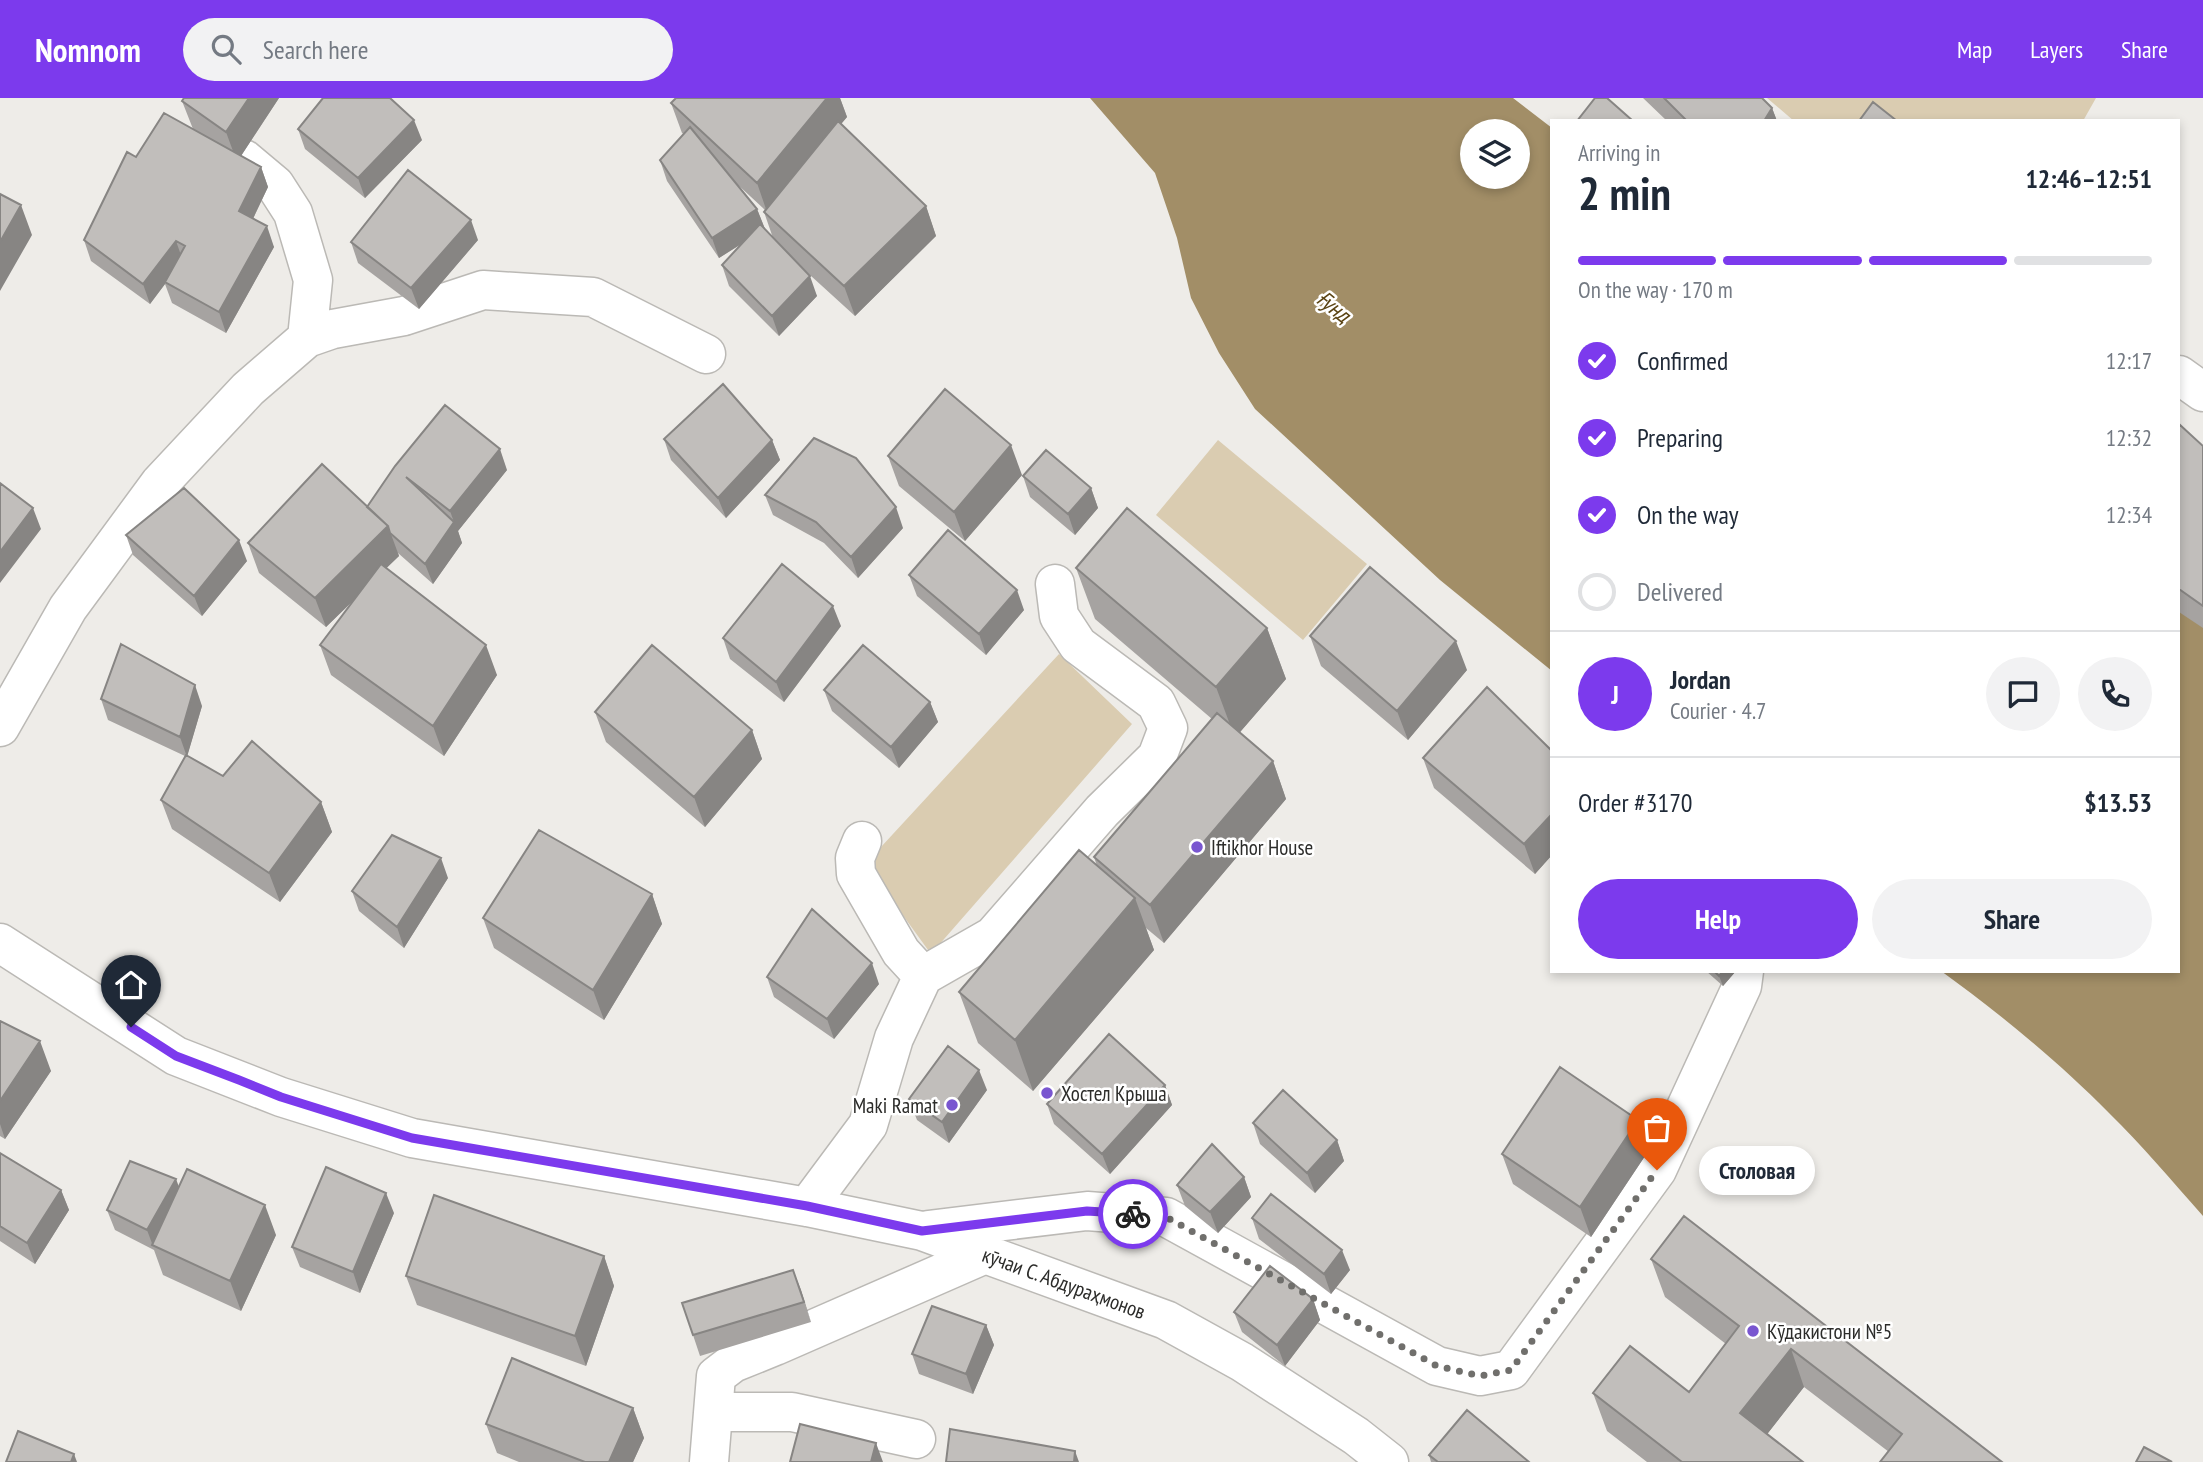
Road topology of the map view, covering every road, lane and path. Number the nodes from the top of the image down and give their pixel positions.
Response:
1 (244, 159) edge
2 (307, 338) junction
3 (706, 354) dead end
4 (2180, 376) edge
5 (2203, 392) edge
6 (1055, 584) dead end
7 (0, 727) edge
8 (862, 841) dead end
9 (0, 943) edge
10 (1744, 973) edge
11 (923, 976) junction
12 (807, 1206) junction
13 (922, 1231) junction
14 (983, 1255) junction
15 (713, 1412) junction
16 (916, 1439) dead end
17 (709, 1462) edge
18 (1388, 1462) edge

1 - 2 street
2 - 3 street
2 - 7 street
4 - 5 street
6 - 11 street
8 - 11 street
9 - 12 street, кӯчаи С. Абдураҳмонов
10 - 13 street
11 - 12 street
12 - 13 street, кӯчаи С. Абдураҳмонов
13 - 14 street, кӯчаи С. Абдураҳмонов
14 - 15 street
14 - 18 street, кӯчаи С. Абдураҳмонов
15 - 16 street
15 - 17 street

